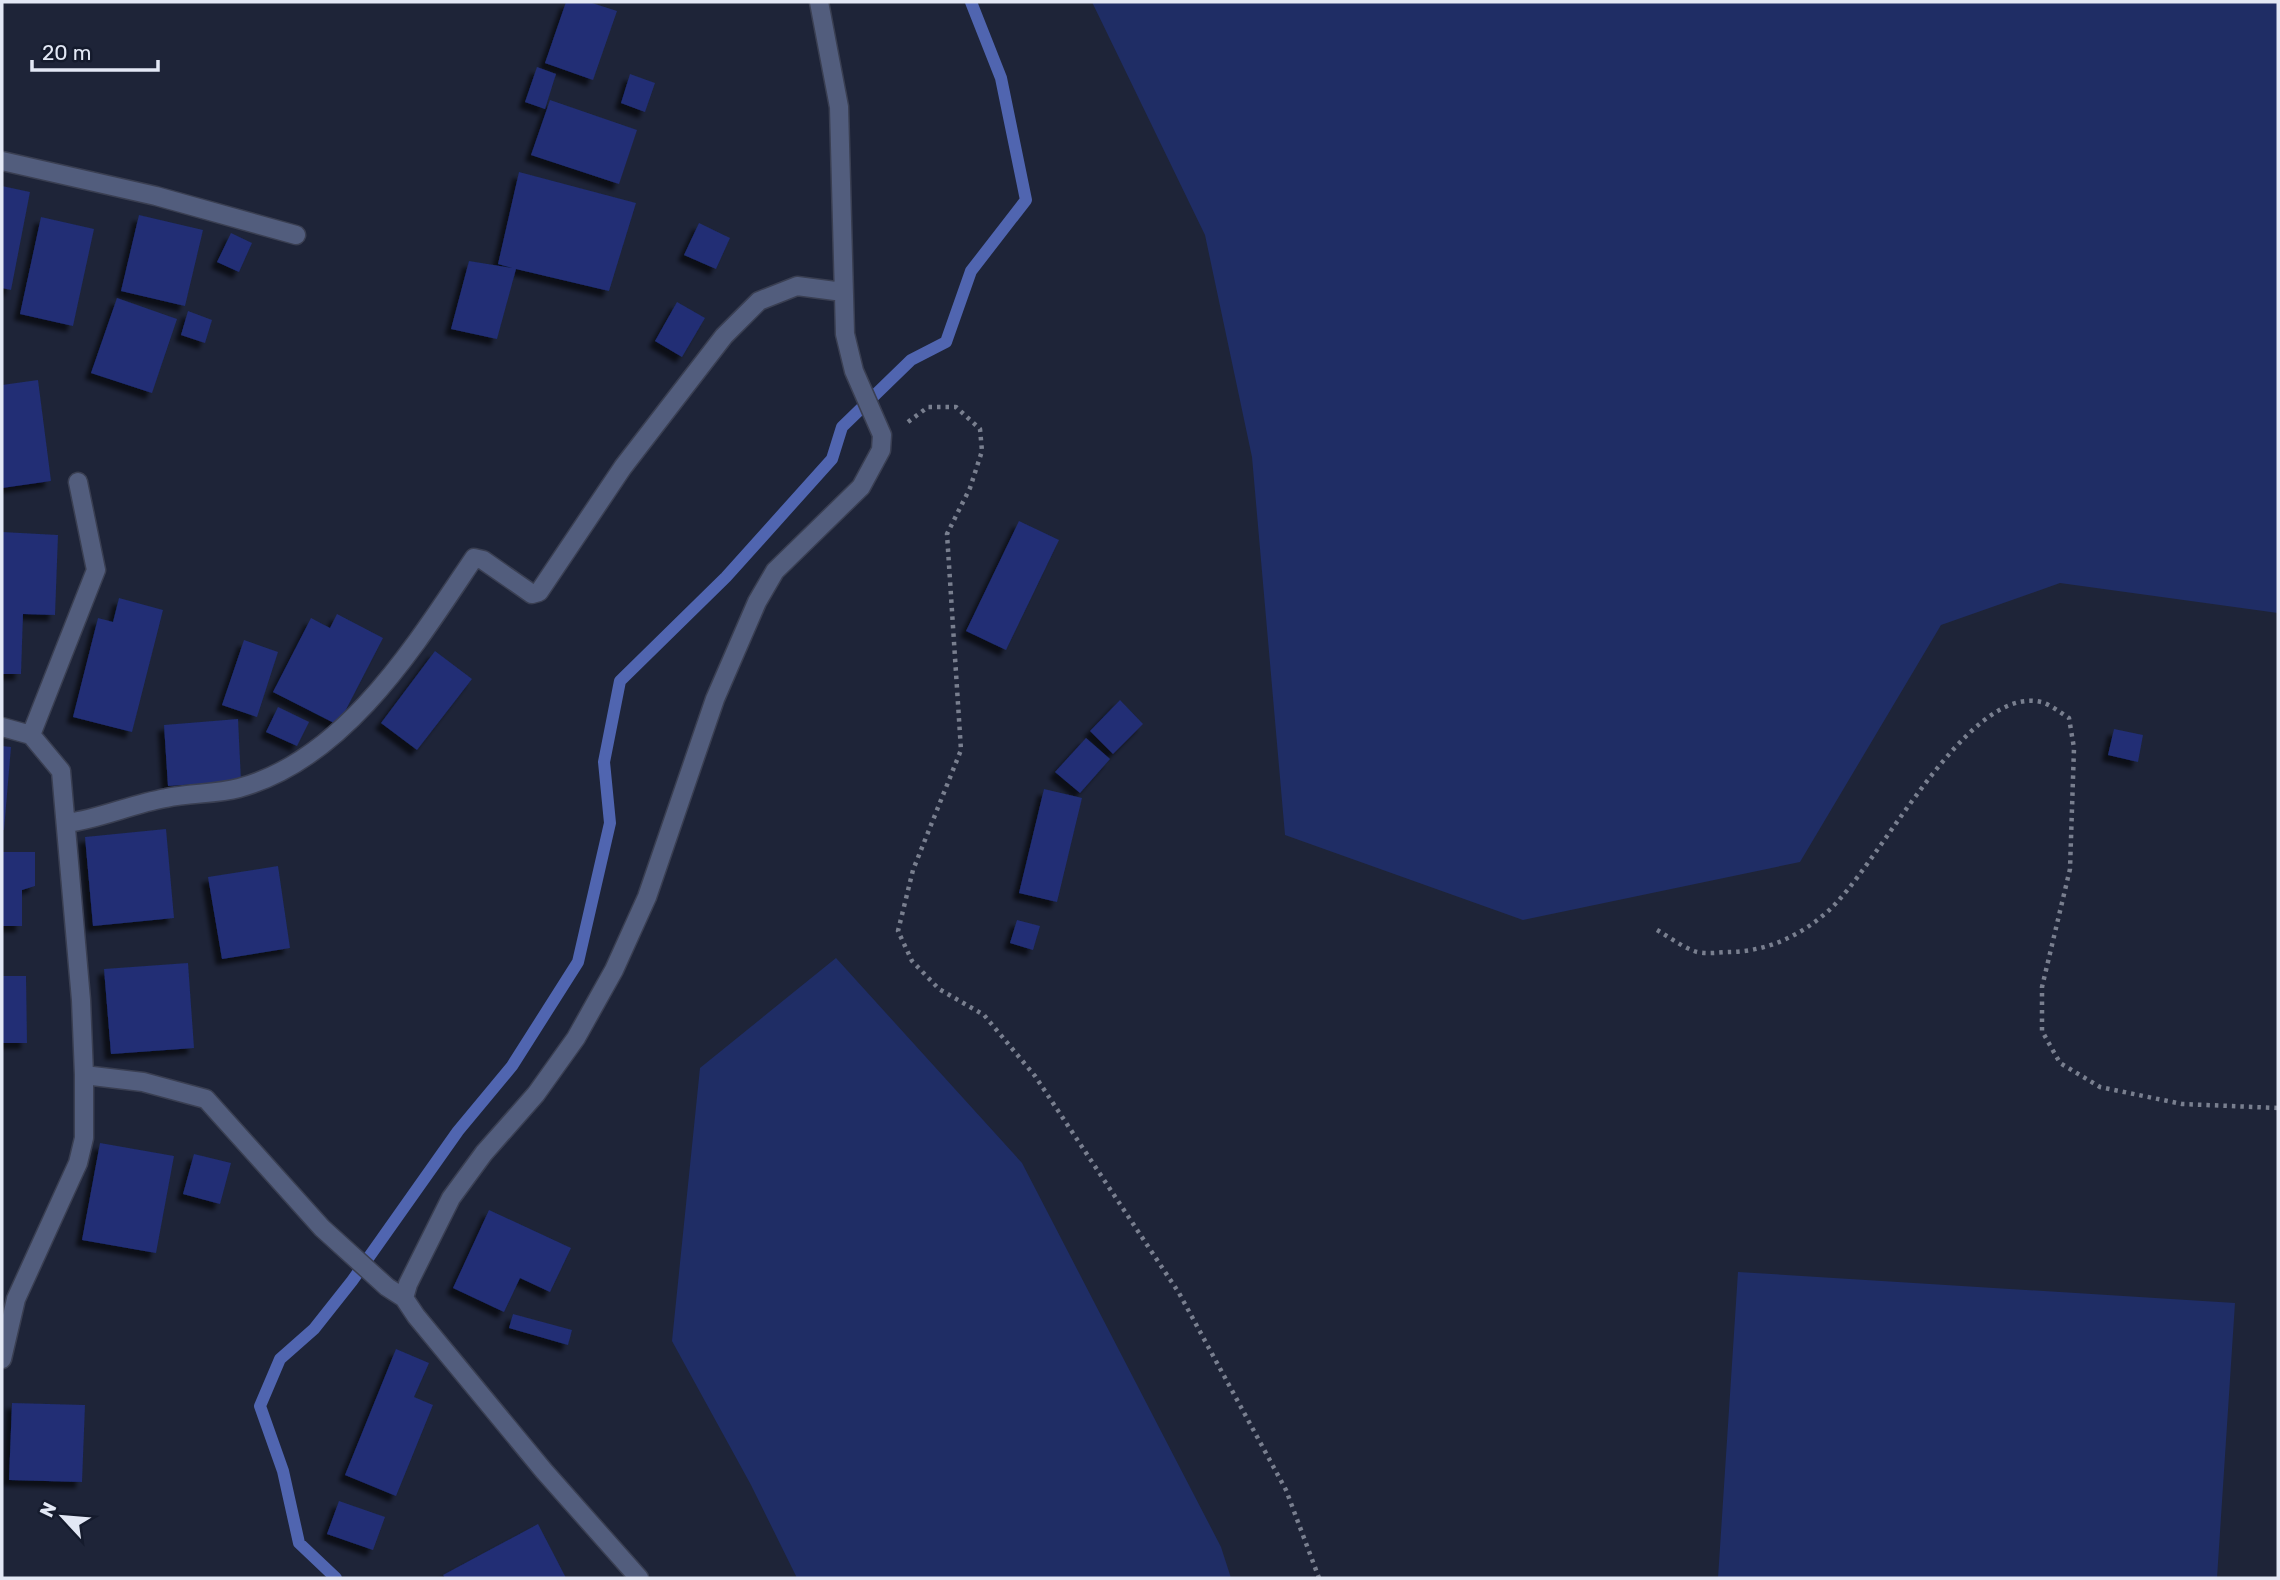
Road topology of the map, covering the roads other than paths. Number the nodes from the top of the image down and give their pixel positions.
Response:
1 (819, 2) edge
2 (2, 161) edge
3 (296, 235) dead end
4 (843, 292) junction
5 (78, 482) dead end
6 (2, 727) edge
7 (31, 735) junction
8 (68, 823) junction
9 (84, 1075) junction
10 (404, 1297) junction
11 (2, 1359) edge
12 (639, 1578) edge

1 - 4 street
2 - 3 street
4 - 8 street
4 - 10 street
5 - 7 street
6 - 7 street
7 - 8 street
8 - 9 street
9 - 10 street
9 - 11 street
10 - 12 street

